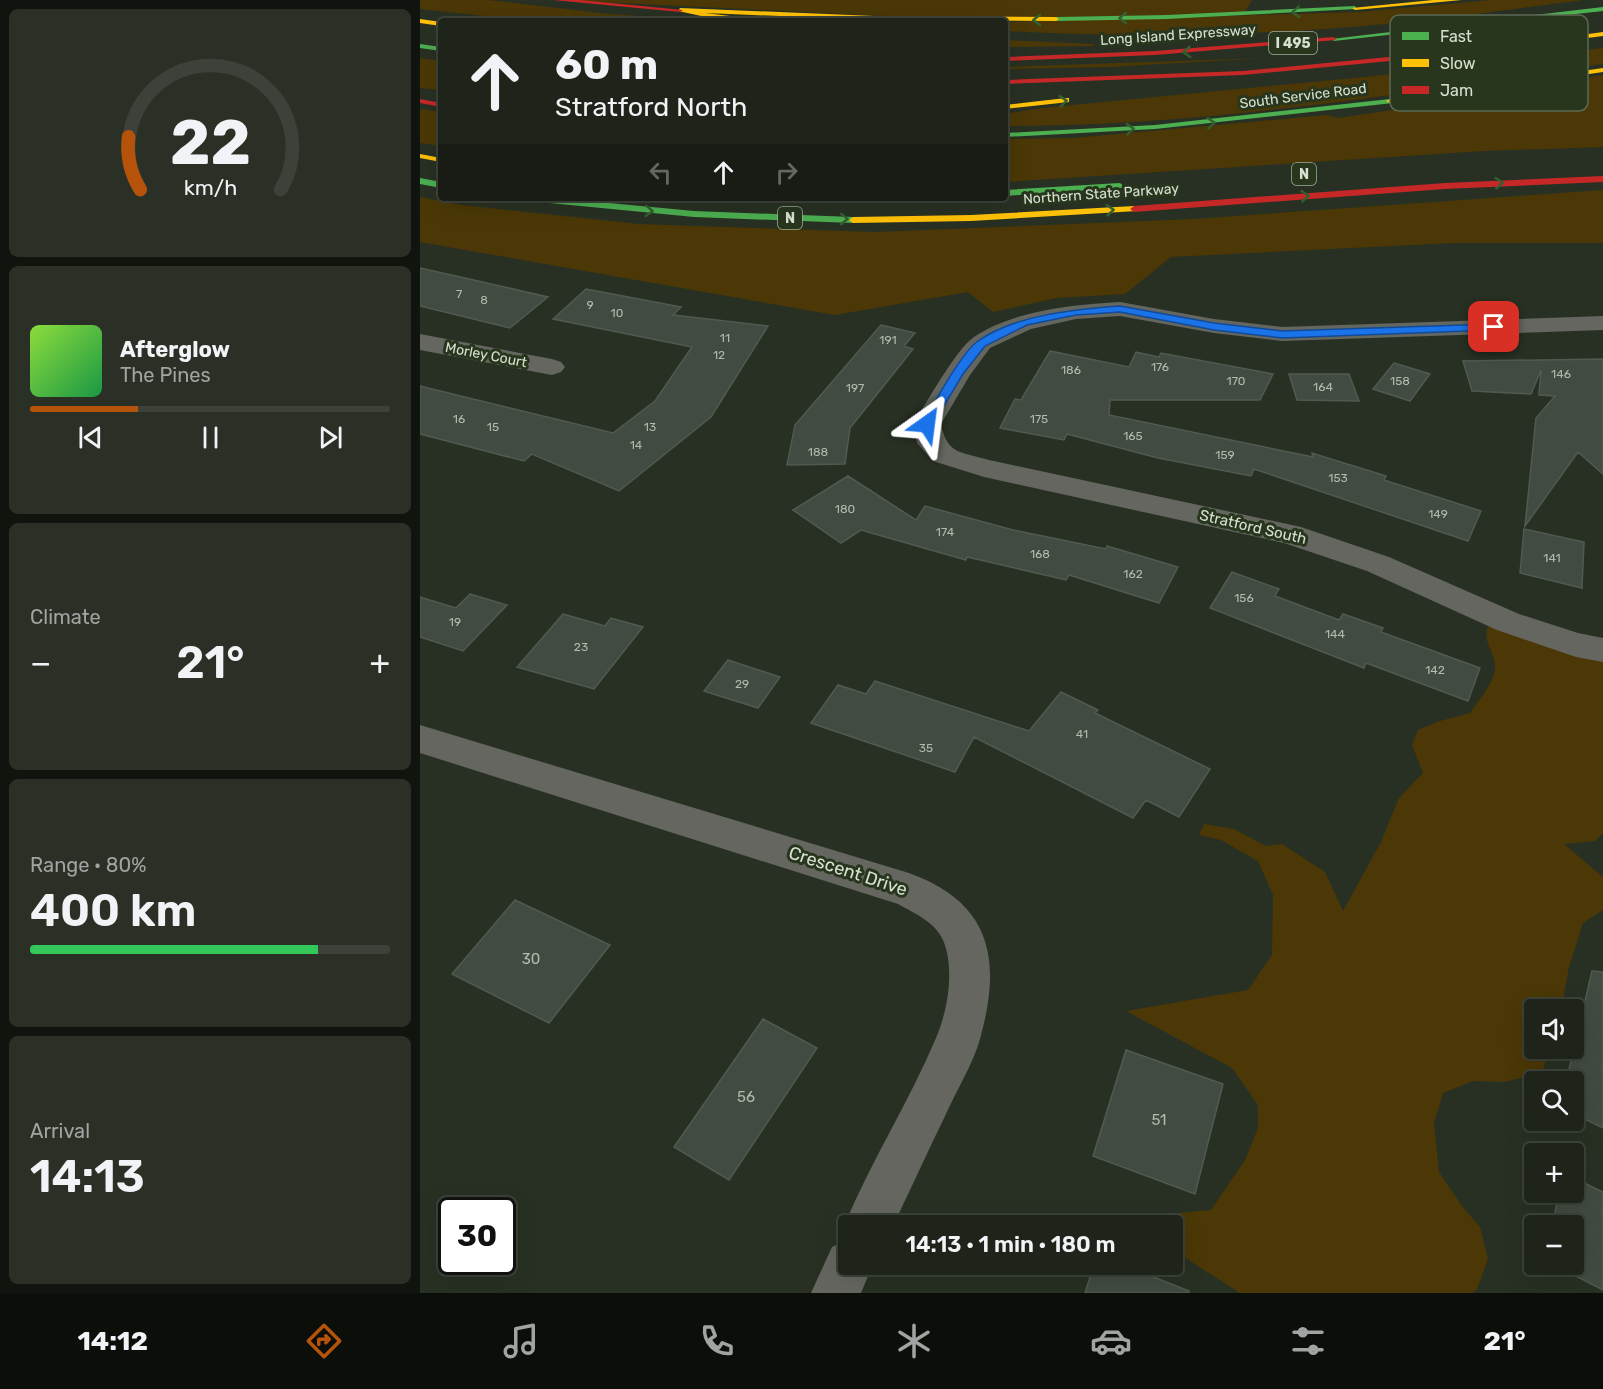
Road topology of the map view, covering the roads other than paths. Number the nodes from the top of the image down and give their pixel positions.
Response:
1 (556, 0) edge
2 (1459, 0) edge
3 (1603, 9) edge
4 (680, 10) junction
5 (1580, 11) junction
6 (1478, 15) edge
7 (1547, 15) edge
8 (720, 18) edge
9 (831, 18) edge
10 (1008, 20) edge
11 (420, 21) edge
12 (438, 24) edge
13 (1390, 25) edge
14 (1390, 34) edge
15 (1603, 34) edge
16 (1588, 36) edge
17 (1128, 40) dead end
18 (420, 46) edge
19 (438, 49) edge
20 (1008, 59) edge
21 (1390, 59) edge
22 (1390, 63) edge
23 (1603, 70) edge
24 (1588, 72) edge
25 (1008, 82) edge
26 (1175, 90) dead end
27 (1076, 99) dead end
28 (420, 101) edge
29 (1390, 101) edge
30 (438, 104) edge
31 (1008, 107) edge
32 (1008, 135) edge
33 (420, 156) edge
34 (438, 159) edge
35 (1603, 179) edge
36 (420, 181) edge
37 (438, 184) edge
38 (1138, 185) dead end
39 (1008, 193) edge
40 (558, 201) edge
41 (1603, 323) edge
42 (420, 342) edge
43 (552, 367) dead end
44 (1603, 651) edge
45 (420, 739) edge
46 (873, 1215) edge
47 (844, 1275) edge
48 (836, 1293) edge

1 - 4 main road
2 -> 10 main road
3 - 5 main road, Long Island Expressway / I 495
4 - 8 main road
9 -> 4 main road
5 - 6 main road
5 -> 7 main road, Long Island Expressway / I 495
11 - 12 main road
13 - 17 main road
14 -> 20 main road, Long Island Expressway / I 495
15 - 16 main road, I 495
18 - 19 main road
21 - 25 main road, I 495
22 - 26 main road
24 -> 23 main road, South Service Road
31 -> 27 main road
28 - 30 main road
32 -> 29 main road, South Service Road
33 - 34 main road
40 -> 35 main road, Northern State Parkway / N
36 - 37 main road
38 - 39 main road, Northern State Parkway
41 - 44 street, Stratford South
42 - 43 street, Morley Court
45 - 46 street, Crescent Drive
47 - 48 street

